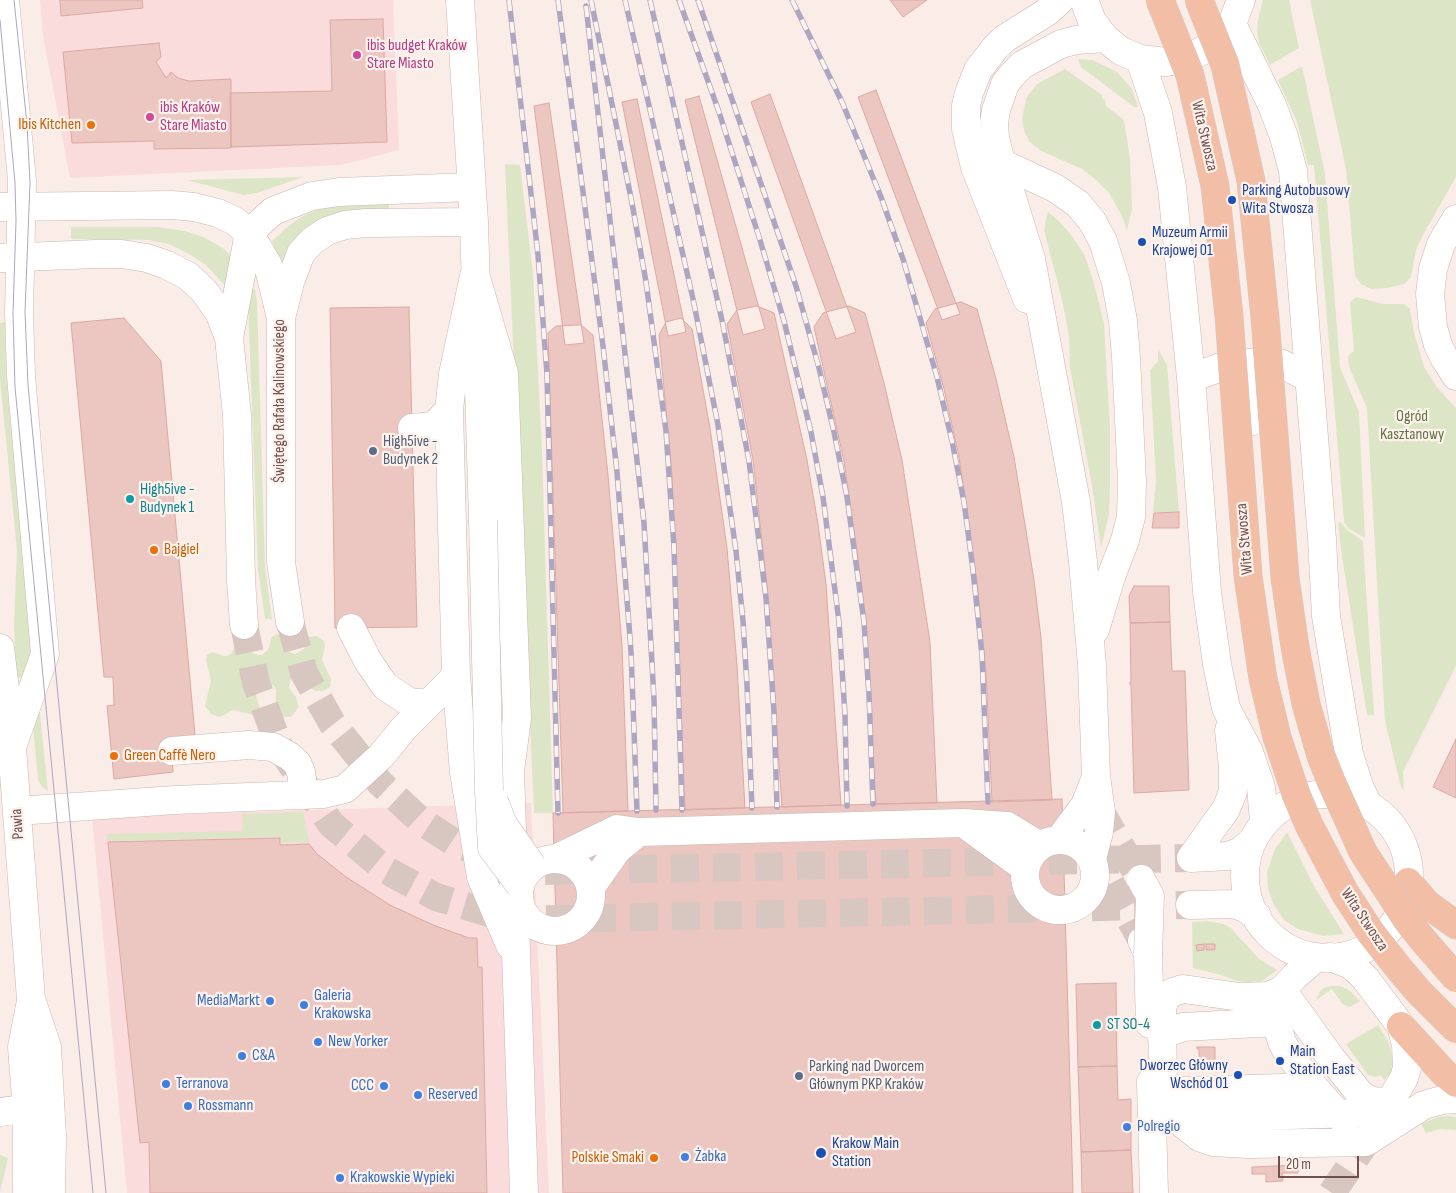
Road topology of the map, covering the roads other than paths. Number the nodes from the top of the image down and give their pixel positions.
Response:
1 (6, 0) edge
2 (460, 0) edge
3 (1060, 0) edge
4 (1084, 0) edge
5 (1160, 0) edge
6 (1200, 0) edge
7 (1237, 12) edge
8 (1105, 38) junction
9 (1140, 59) junction
10 (969, 143) junction
11 (1001, 162) junction
12 (472, 187) junction
13 (11, 206) edge
14 (1456, 218) edge
15 (474, 222) junction
16 (249, 233) junction
17 (10, 257) edge
18 (475, 274) junction
19 (281, 318) junction
20 (229, 338) junction
21 (1049, 354) junction
22 (1248, 362) junction
23 (1456, 376) edge
24 (1191, 378) junction
25 (1309, 378) junction
26 (449, 410) junction
27 (1253, 421) dead end
28 (412, 428) dead end
29 (290, 622) tunnel mouth
30 (244, 625) tunnel mouth
31 (351, 628) dead end
32 (1095, 632) dead end
33 (0, 648) edge
34 (515, 673) junction
35 (456, 676) junction
36 (427, 704) junction
37 (1226, 708) junction
38 (12, 747) junction
39 (172, 751) dead end
40 (1098, 793) junction
41 (304, 795) junction
42 (1368, 805) junction
43 (17, 811) junction
44 (963, 823) junction
45 (1258, 831) junction
46 (639, 832) junction
47 (1050, 843) junction
48 (1092, 859) junction
49 (1025, 868) junction
50 (536, 870) junction
51 (1141, 880) tunnel mouth
52 (1408, 882) junction
53 (590, 887) junction
54 (1190, 905) tunnel mouth
55 (1257, 916) junction
56 (1456, 925) edge
57 (1324, 957) junction
58 (516, 960) junction
59 (1456, 978) edge
60 (1282, 990) junction
61 (1276, 1022) junction
62 (1400, 1026) junction
63 (1456, 1030) edge
64 (1162, 1038) junction
65 (1456, 1082) edge
66 (1314, 1087) junction
67 (1163, 1089) junction
68 (1456, 1099) edge
69 (1388, 1100) junction
70 (39, 1107) junction
71 (0, 1112) edge
72 (1336, 1114) junction
73 (1172, 1115) junction
74 (1366, 1142) junction
75 (27, 1193) edge
76 (51, 1193) edge
77 (524, 1193) edge
78 (1154, 1193) edge

1 - 13 street
2 - 12 street
3 - 10 street
4 - 8 street
5 - 63 main road, Wita Stwosza, bridge
6 - 59 main road, bridge
7 - 9 street
7 - 25 street
8 - 9 street
8 - 11 street
9 - 24 street
10 - 11 street
10 - 21 street
11 - 21 street
11 - 32 street
12 - 15 street
12 - 16 street
13 - 16 street, Świętego Rafała Kalinowskiego
13 - 17 street
14 - 23 street
15 - 18 street
15 - 19 street
16 - 19 street, Świętego Rafała Kalinowskiego
16 - 20 street
17 - 20 street
17 - 38 street
18 - 26 street
18 - 34 street
18 - 50 street, bridge
19 - 29 street, Świętego Rafała Kalinowskiego
20 - 30 street
21 - 40 street
22 - 24 street
22 - 25 street
22 - 27 street
24 - 37 street
25 - 42 street
26 - 28 street
26 - 35 street
31 - 36 street
33 - 38 street, Pawia
34 - 35 street
34 - 58 street
35 - 36 street
35 - 58 street
36 - 41 street
37 - 45 street
37 - 45 street
38 - 43 street, Pawia
39 - 41 street
40 - 47 street
40 - 48 street
41 - 43 street
42 - 45 street
42 - 52 street
43 - 70 street, Pawia
44 - 46 street
44 - 47 street
44 - 49 street
45 - 55 street
46 - 50 street
46 - 53 street
47 - 48 street
47 - 49 street
48 - 49 street
50 - 53 street
50 - 53 street
51 - 78 street, bridge
52 - 56 main road
52 - 57 street
54 - 55 street
55 - 57 street
57 - 60 street
57 - 62 street, Wita Stwosza
58 - 77 street
60 - 61 street
60 - 64 street
60 - 69 street
61 - 64 street
61 - 66 street
62 - 65 main road
62 - 69 street
64 - 67 street
66 - 67 street
66 - 72 street
67 - 73 street
68 - 74 street
69 - 72 street
69 - 74 street
70 - 71 street
70 - 75 street, Pawia
70 - 76 street, Pawia
72 - 73 street
72 - 74 street
73 - 74 street

